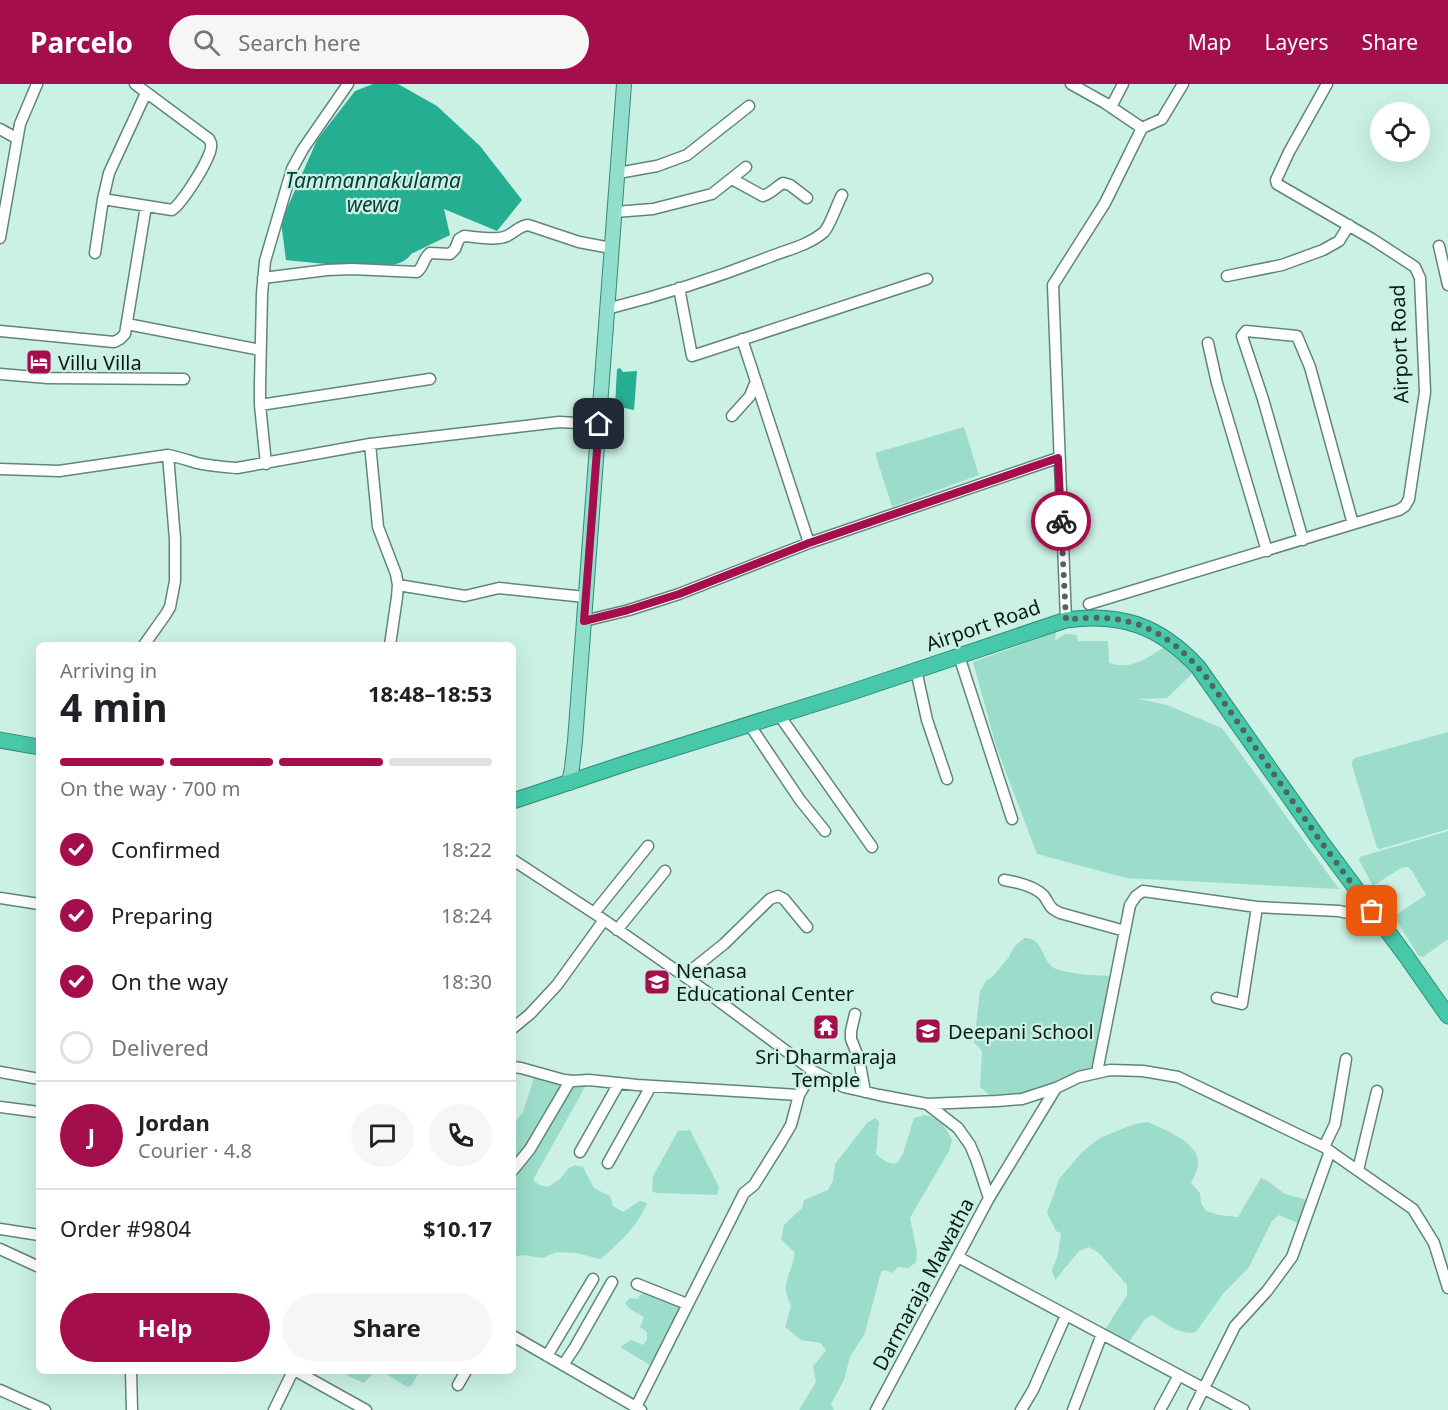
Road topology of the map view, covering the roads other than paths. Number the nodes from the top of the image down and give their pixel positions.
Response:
1 (37, 84) edge
2 (135, 84) edge
3 (348, 84) edge
4 (624, 84) edge
5 (1071, 84) edge
6 (1123, 84) edge
7 (1183, 84) edge
8 (1327, 84) edge
9 (146, 93) junction
10 (749, 106) dead end
11 (1111, 107) junction
12 (1142, 128) junction
13 (0, 129) edge
14 (16, 138) junction
15 (746, 167) dead end
16 (618, 173) junction
17 (732, 178) junction
18 (842, 195) dead end
19 (807, 198) dead end
20 (103, 199) junction
21 (146, 206) junction
22 (615, 212) junction
23 (1349, 225) junction
24 (0, 238) edge
25 (1439, 246) dead end
26 (612, 248) junction
27 (95, 253) dead end
28 (1227, 276) dead end
29 (263, 278) junction
30 (927, 279) dead end
31 (1448, 285) edge
32 (679, 288) junction
33 (607, 309) junction
34 (127, 324) junction
35 (0, 331) edge
36 (742, 339) junction
37 (1208, 343) dead end
38 (260, 350) junction
39 (0, 374) edge
40 (184, 379) dead end
41 (430, 379) dead end
42 (756, 381) junction
43 (260, 405) junction
44 (732, 416) dead end
45 (599, 424) junction
46 (370, 444) junction
47 (168, 455) junction
48 (1058, 458) junction
49 (266, 464) junction
50 (0, 469) edge
51 (1353, 524) junction
52 (1303, 540) junction
53 (809, 543) junction
54 (1267, 551) junction
55 (398, 585) junction
56 (585, 597) junction
57 (1089, 604) dead end
58 (1066, 620) junction
59 (584, 621) junction
60 (146, 642) edge
61 (390, 642) edge
62 (959, 656) junction
63 (916, 670) junction
64 (778, 715) junction
65 (749, 724) junction
66 (0, 740) edge
67 (36, 746) edge
68 (947, 779) dead end
69 (569, 783) junction
70 (516, 800) edge
71 (1012, 819) dead end
72 (825, 831) dead end
73 (648, 846) dead end
74 (872, 847) dead end
75 (516, 862) edge
76 (665, 871) dead end
77 (1004, 880) dead end
78 (0, 898) edge
79 (36, 904) edge
80 (1257, 908) junction
81 (1372, 911) junction
82 (594, 914) junction
83 (604, 920) junction
84 (807, 927) dead end
85 (617, 930) junction
86 (1125, 931) junction
87 (684, 976) junction
88 (1216, 998) dead end
89 (855, 1014) dead end
90 (1448, 1016) edge
91 (516, 1026) edge
92 (1346, 1059) dead end
93 (516, 1067) edge
94 (813, 1071) junction
95 (0, 1072) edge
96 (1097, 1072) junction
97 (36, 1078) edge
98 (570, 1081) junction
99 (620, 1083) junction
100 (651, 1086) junction
101 (1056, 1088) junction
102 (1377, 1091) dead end
103 (864, 1092) junction
104 (799, 1095) junction
105 (927, 1104) junction
106 (0, 1107) edge
107 (36, 1112) edge
108 (1327, 1149) junction
109 (580, 1152) dead end
110 (608, 1163) dead end
111 (516, 1166) edge
112 (1358, 1170) junction
113 (989, 1198) junction
114 (0, 1229) edge
115 (36, 1235) edge
116 (0, 1249) edge
117 (958, 1257) junction
118 (36, 1266) edge
119 (594, 1279) dead end
120 (612, 1282) dead end
121 (637, 1284) dead end
122 (1448, 1288) edge
123 (687, 1304) junction
124 (1066, 1315) junction
125 (1102, 1334) junction
126 (516, 1338) edge
127 (547, 1356) junction
128 (563, 1365) junction
129 (131, 1374) edge
130 (293, 1374) edge
131 (300, 1374) edge
132 (464, 1374) edge
133 (1179, 1375) junction
134 (458, 1385) dead end
135 (1204, 1389) junction
136 (0, 1390) edge
137 (640, 1409) edge
138 (45, 1410) edge
139 (132, 1410) edge
140 (274, 1410) edge
141 (366, 1410) edge
142 (876, 1410) edge
143 (1021, 1410) edge
144 (1073, 1410) edge
145 (1160, 1410) edge
146 (1193, 1410) edge
147 (1243, 1410) edge

1 - 14 street
2 - 9 street
3 - 29 street
4 - 16 main road
5 - 11 street
6 - 11 street
7 - 12 street
8 - 23 street, Airport Road
9 - 20 street
9 - 21 street
10 - 16 street
11 - 12 street
12 - 48 street
13 - 14 street
14 - 24 street
15 - 17 street
16 - 22 main road
17 - 19 street
17 - 22 street
18 - 32 street
20 - 21 street
20 - 27 street
21 - 34 street
22 - 26 main road
23 - 28 street
23 - 51 street, Airport Road
25 - 31 street
26 - 29 street
26 - 33 main road
29 - 38 street
30 - 36 street
32 - 33 street
32 - 36 street
33 - 45 main road
34 - 35 street
34 - 38 street
36 - 42 street
37 - 54 street
38 - 43 street
39 - 40 street
41 - 43 street
42 - 44 street
42 - 53 street
43 - 49 street
45 - 46 street
45 - 56 main road
46 - 49 street
46 - 55 street
47 - 49 street
47 - 50 street
47 - 60 street
48 - 53 street
48 - 58 street
51 - 52 street, Airport Road
51 - 52 street
52 - 54 street, Airport Road
53 - 59 street
54 - 57 street, Airport Road
55 - 56 street
55 - 61 street
56 - 59 main road
58 - 62 highway, Airport Road
58 - 81 highway, Airport Road
59 - 69 main road
62 - 63 highway, Airport Road
62 - 71 street
63 - 64 highway, Airport Road
63 - 68 street
64 - 65 highway, Airport Road
64 - 74 street
65 - 69 highway, Airport Road
65 - 72 street
66 - 67 highway
69 - 70 highway, Airport Road
73 - 82 street
75 - 82 street, Darmaraja Mawatha
76 - 85 street
77 - 86 street
78 - 79 street
80 - 81 street
80 - 86 street
80 - 88 street
81 - 90 highway, Airport Road
82 - 83 street, Darmaraja Mawatha
83 - 85 street, Darmaraja Mawatha
83 - 91 street
84 - 87 street
85 - 87 street, Darmaraja Mawatha
86 - 96 street
87 - 94 street, Darmaraja Mawatha
89 - 103 street
92 - 108 street
93 - 98 street
94 - 103 street, Darmaraja Mawatha
94 - 104 street
95 - 97 street
96 - 101 street
96 - 108 street
98 - 99 street
98 - 111 street
99 - 100 street
99 - 109 street
100 - 104 street
100 - 110 street
101 - 105 street
101 - 113 street
102 - 112 street
103 - 105 street, Darmaraja Mawatha
104 - 123 street
105 - 113 street, Darmaraja Mawatha
106 - 107 street
108 - 112 street
108 - 135 street
112 - 122 street
113 - 117 street, Darmaraja Mawatha
114 - 115 street
116 - 118 street
117 - 124 street
117 - 142 street, Darmaraja Mawatha
119 - 127 street
120 - 128 street
121 - 123 street
123 - 137 street
124 - 125 street
124 - 143 street
125 - 133 street
125 - 144 street
126 - 127 street
127 - 128 street
128 - 137 street
129 - 139 street
130 - 140 street
131 - 141 street
132 - 134 street
133 - 135 street
133 - 145 street
135 - 146 street
135 - 147 street
136 - 138 street

